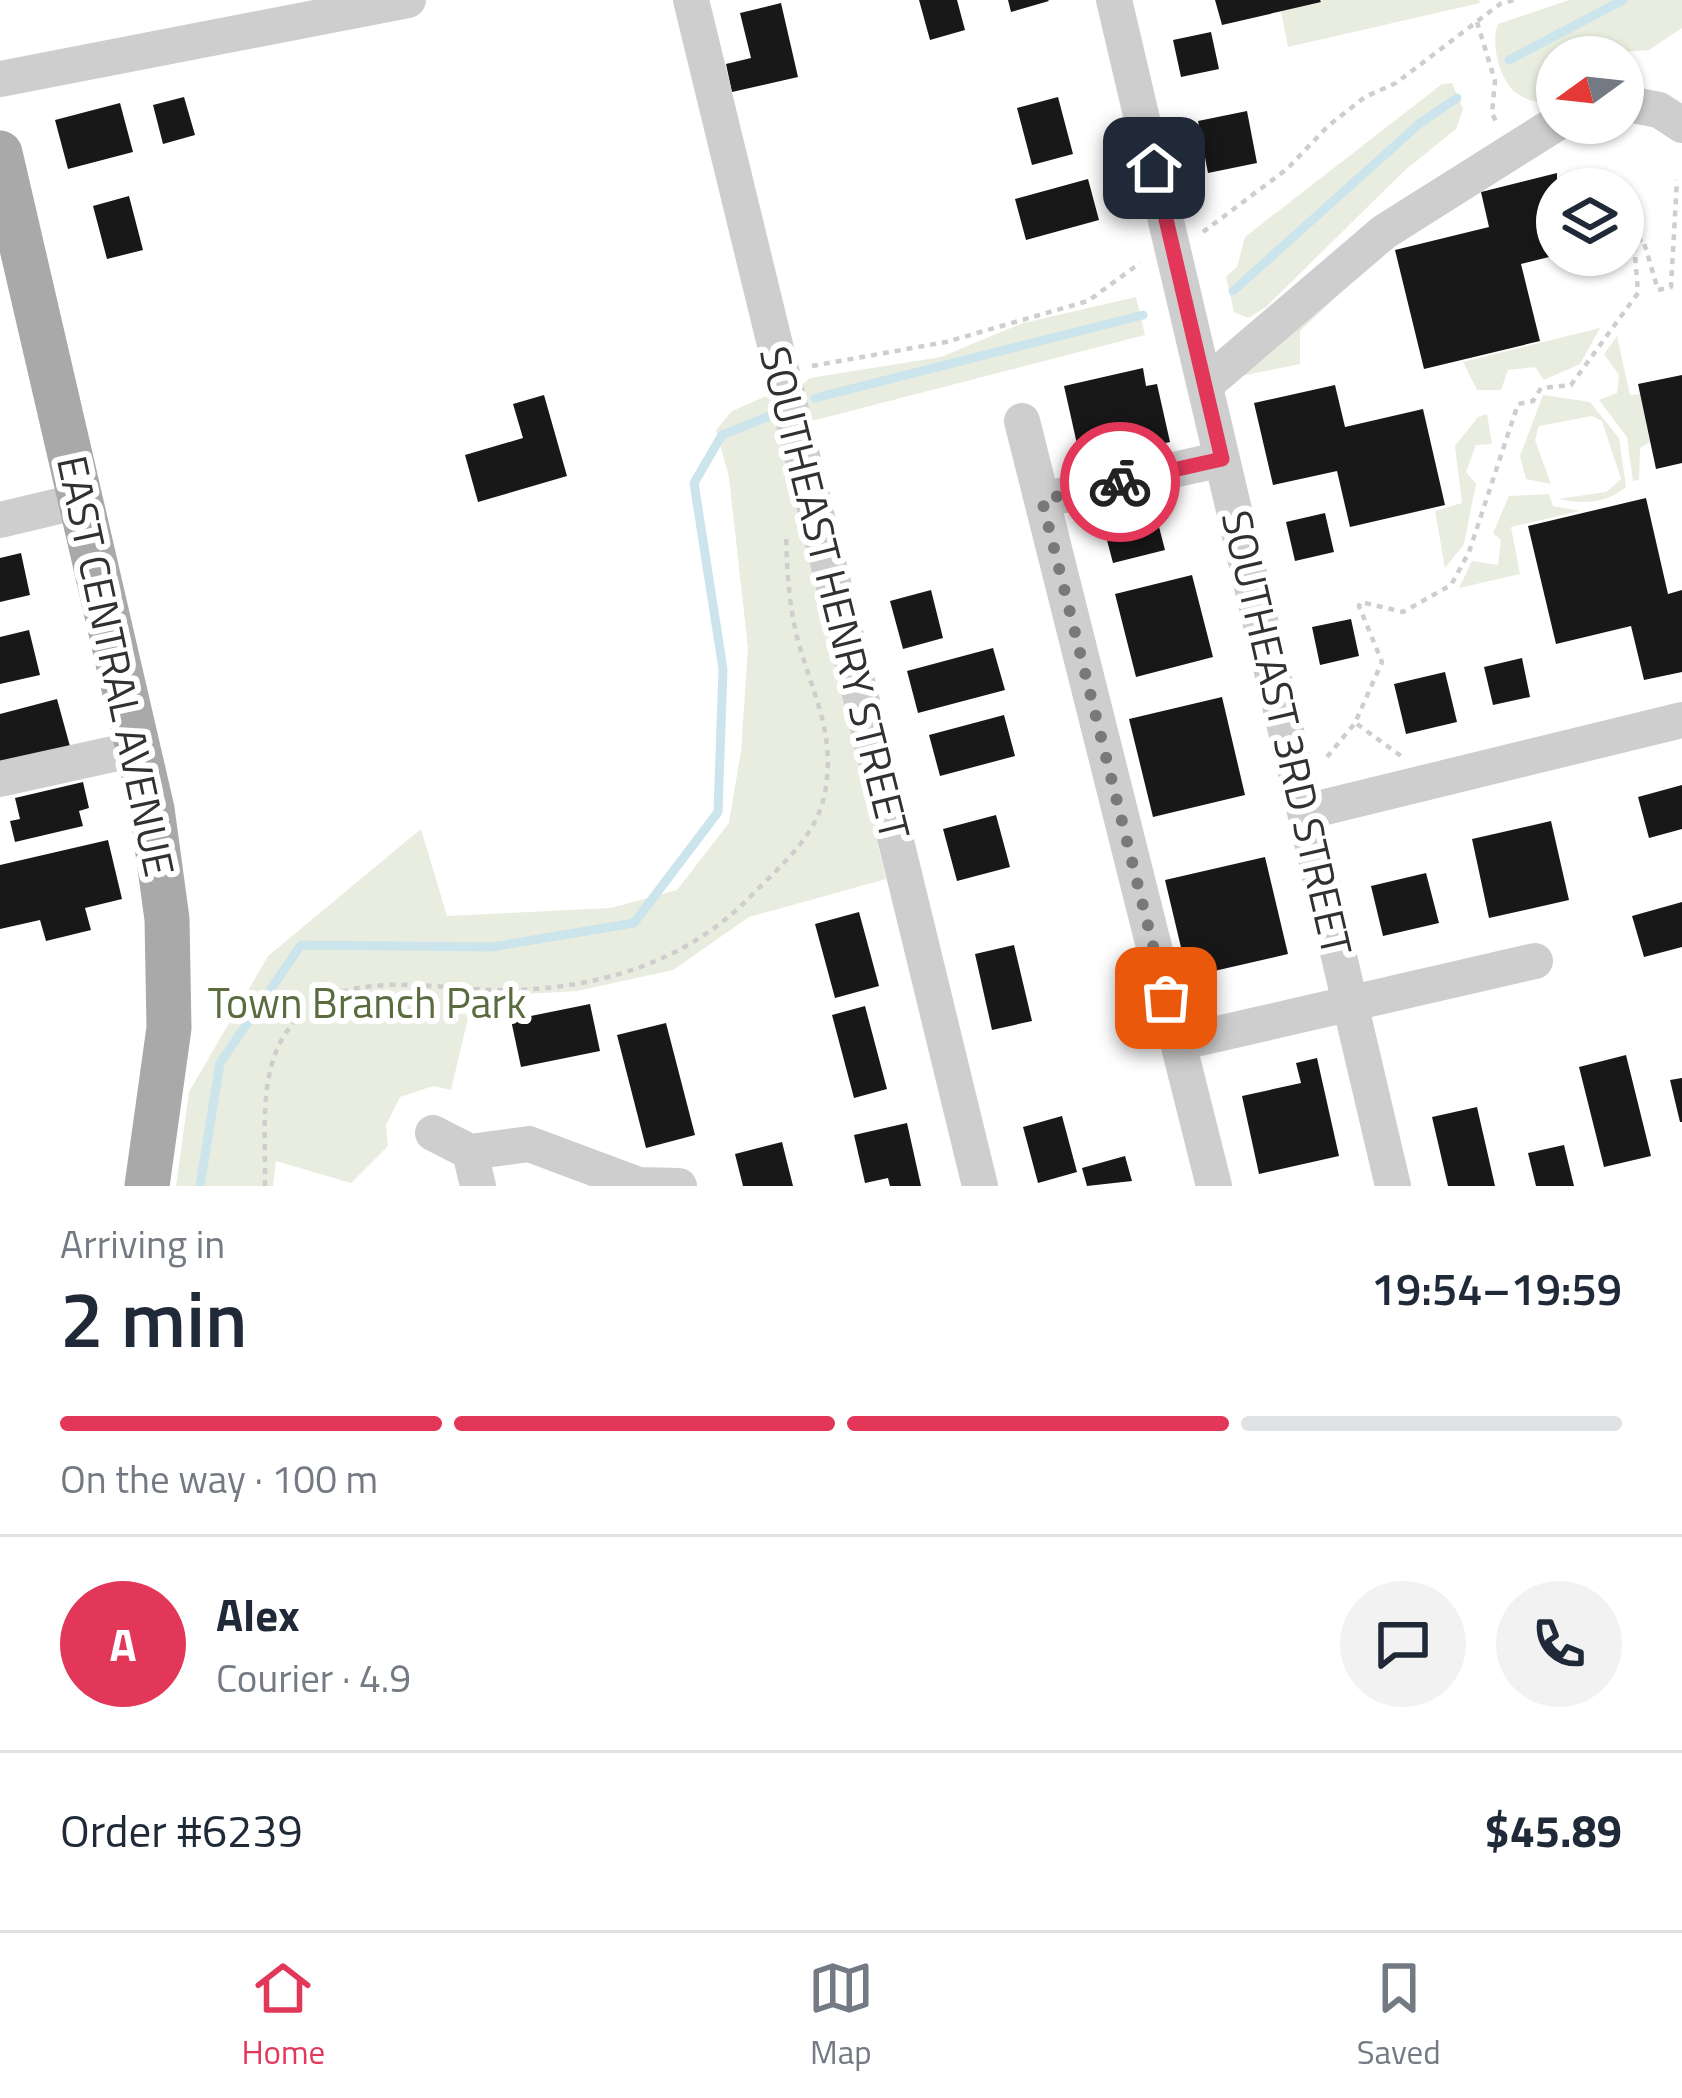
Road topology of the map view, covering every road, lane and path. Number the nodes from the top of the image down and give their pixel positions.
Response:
1 (408, 0) edge
2 (691, 0) edge
3 (1114, 0) edge
4 (1514, 0) edge
5 (1477, 22) junction
6 (0, 79) edge
7 (1644, 108) edge
8 (1682, 125) edge
9 (1536, 135) edge
10 (1510, 149) junction
11 (0, 153) edge
12 (1677, 180) dead end
13 (1200, 235) dead end
14 (1156, 258) dead end
15 (1672, 259) junction
16 (1682, 264) edge
17 (1204, 385) junction
18 (787, 392) junction
19 (1022, 421) dead end
20 (1222, 459) junction
21 (84, 500) junction
22 (1042, 500) junction
23 (0, 520) edge
24 (786, 530) dead end
25 (1682, 721) edge
26 (1355, 723) junction
27 (140, 748) junction
28 (1401, 756) dead end
29 (1323, 760) dead end
30 (0, 779) edge
31 (1305, 812) junction
32 (1535, 961) dead end
33 (1350, 1003) junction
34 (1178, 1043) junction
35 (434, 1133) dead end
36 (474, 1169) edge
37 (147, 1186) edge
38 (265, 1186) edge
39 (679, 1186) edge
40 (980, 1186) edge
41 (1214, 1186) edge
42 (1393, 1186) edge

1 - 6 street
2 - 18 street, SOUTHEAST HENRY STREET
3 - 17 street, SOUTHEAST 3RD STREET
4 - 5 path
5 - 10 path
5 - 13 path
7 - 8 street
9 - 10 street
10 - 17 street
11 - 21 main road, EAST CENTRAL AVENUE
12 - 15 path
14 - 18 path
15 - 16 path
15 - 26 path
17 - 20 street, SOUTHEAST 3RD STREET
18 - 40 street, SOUTHEAST HENRY STREET
19 - 22 street
20 - 22 street
20 - 31 street, SOUTHEAST 3RD STREET
21 - 23 street
21 - 27 main road, EAST CENTRAL AVENUE
22 - 34 street
24 - 38 path
25 - 31 street
26 - 28 path
26 - 29 path
27 - 30 street
27 - 37 main road, EAST CENTRAL AVENUE
31 - 33 street, SOUTHEAST 3RD STREET
32 - 33 street
33 - 34 street
33 - 42 street, SOUTHEAST 3RD STREET
34 - 41 street
35 - 36 street
36 - 39 street

